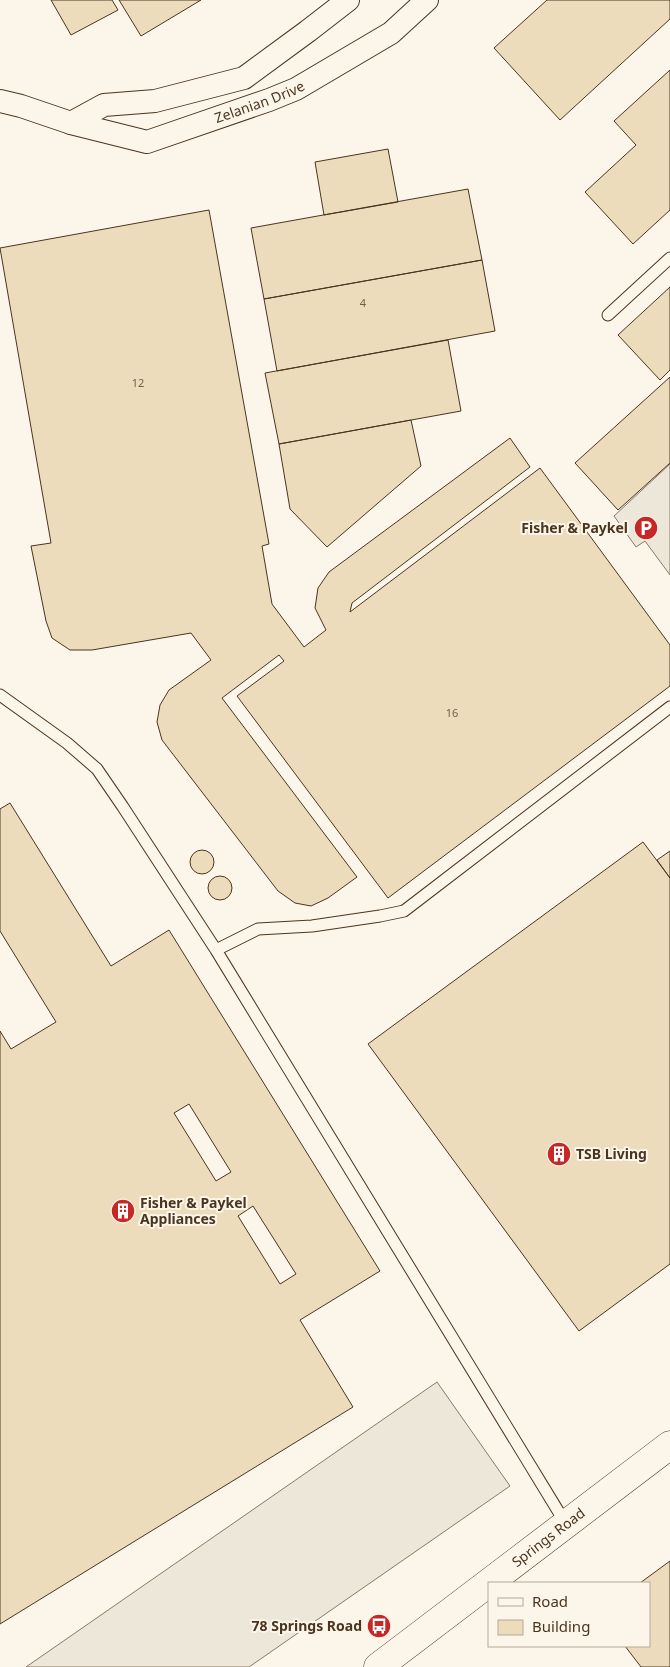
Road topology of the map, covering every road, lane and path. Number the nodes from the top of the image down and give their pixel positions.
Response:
1 (348, 0) edge
2 (427, 0) edge
3 (0, 101) edge
4 (70, 123) junction
5 (670, 258) edge
6 (608, 315) dead end
7 (0, 695) edge
8 (670, 708) edge
9 (216, 950) junction
10 (670, 1445) edge
11 (566, 1524) junction
12 (490, 1582) edge
13 (488, 1583) edge
14 (378, 1667) edge

1 - 4 street, Zelanian Drive
2 - 4 street, Zelanian Drive
3 - 4 street, Zelanian Drive
5 - 6 lane
7 - 9 lane
8 - 9 lane
9 - 11 lane
10 - 11 main road, Springs Road
11 - 12 main road, Springs Road
13 - 14 main road, Springs Road

